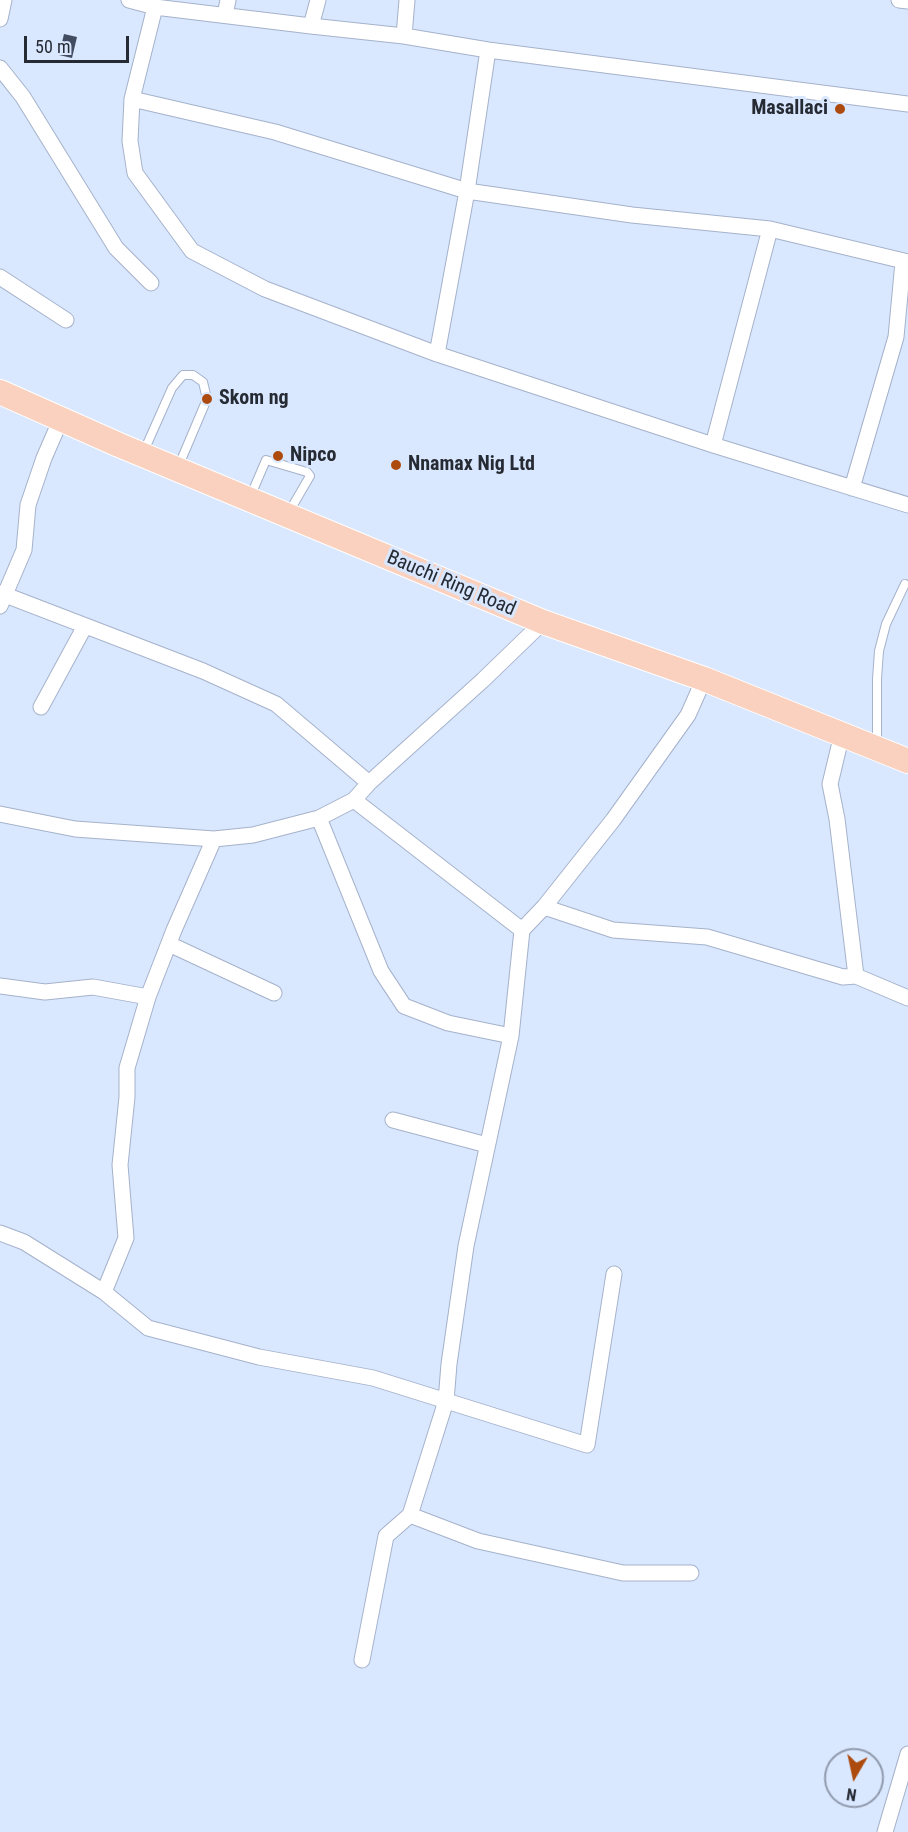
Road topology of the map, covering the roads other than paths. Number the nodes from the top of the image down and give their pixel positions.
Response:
1 (4, 0) edge
2 (129, 0) edge
3 (318, 0) edge
4 (407, 0) edge
5 (899, 0) edge
6 (908, 1) edge
7 (155, 7) junction
8 (227, 8) edge
9 (0, 19) edge
10 (311, 26) junction
11 (404, 36) junction
12 (488, 50) junction
13 (0, 68) edge
14 (132, 99) junction
15 (908, 104) edge
16 (467, 191) junction
17 (770, 229) junction
18 (906, 262) edge
19 (0, 277) edge
20 (151, 283) dead end
21 (66, 320) dead end
22 (437, 354) junction
23 (0, 392) edge
24 (61, 420) junction
25 (713, 445) junction
26 (142, 455) junction
27 (177, 470) junction
28 (852, 488) junction
29 (249, 500) junction
30 (908, 505) edge
31 (287, 516) junction
32 (905, 584) dead end
33 (2, 598) edge
34 (543, 622) junction
35 (85, 626) junction
36 (704, 679) junction
37 (41, 707) dead end
38 (842, 734) junction
39 (877, 749) junction
40 (908, 761) edge
41 (369, 783) junction
42 (354, 800) junction
43 (0, 814) edge
44 (319, 818) junction
45 (214, 839) junction
46 (544, 908) junction
47 (522, 930) junction
48 (169, 944) junction
49 (856, 976) junction
50 (0, 986) edge
51 (274, 993) dead end
52 (148, 997) junction
53 (908, 999) edge
54 (511, 1036) junction
55 (393, 1120) dead end
56 (487, 1144) junction
57 (0, 1233) edge
58 (614, 1274) dead end
59 (104, 1292) junction
60 (446, 1401) junction
61 (410, 1515) junction
62 (690, 1573) dead end
63 (362, 1660) dead end
64 (908, 1754) edge
65 (885, 1832) edge

1 - 9 street
2 - 7 street
3 - 10 street
4 - 11 street
5 - 6 street
7 - 8 street
7 - 14 street
8 - 10 street
10 - 11 street
11 - 12 street
12 - 15 street
12 - 16 street
13 - 20 street
14 - 16 street
14 - 22 street
16 - 17 street
16 - 22 street
17 - 18 street
17 - 25 street
18 - 28 street
19 - 21 street
22 - 25 street
23 - 24 main road, Bauchi Ring Road
24 - 26 main road, Bauchi Ring Road
24 - 33 street
25 - 28 street
26 - 27 main road, Bauchi Ring Road
26 - 27 lane
27 - 29 main road, Bauchi Ring Road
28 - 30 street
29 - 31 main road, Bauchi Ring Road
29 - 31 lane
31 - 34 main road, Bauchi Ring Road
32 - 39 lane
33 - 35 street
34 - 36 main road, Bauchi Ring Road
34 - 41 street
35 - 37 street
35 - 41 street
36 - 38 main road, Bauchi Ring Road
36 - 46 street
38 - 39 main road, Bauchi Ring Road
38 - 49 street
39 - 40 main road, Bauchi Ring Road
41 - 42 street
42 - 44 street
42 - 47 street
43 - 45 street
44 - 45 street
44 - 54 street
45 - 48 street
46 - 47 street
46 - 49 street
47 - 54 street
48 - 51 street
48 - 52 street
49 - 53 street
50 - 52 street
52 - 59 street
54 - 56 street
55 - 56 street
56 - 60 street
57 - 59 street
58 - 60 street
59 - 60 street
60 - 61 street
61 - 62 street
61 - 63 street
64 - 65 street

